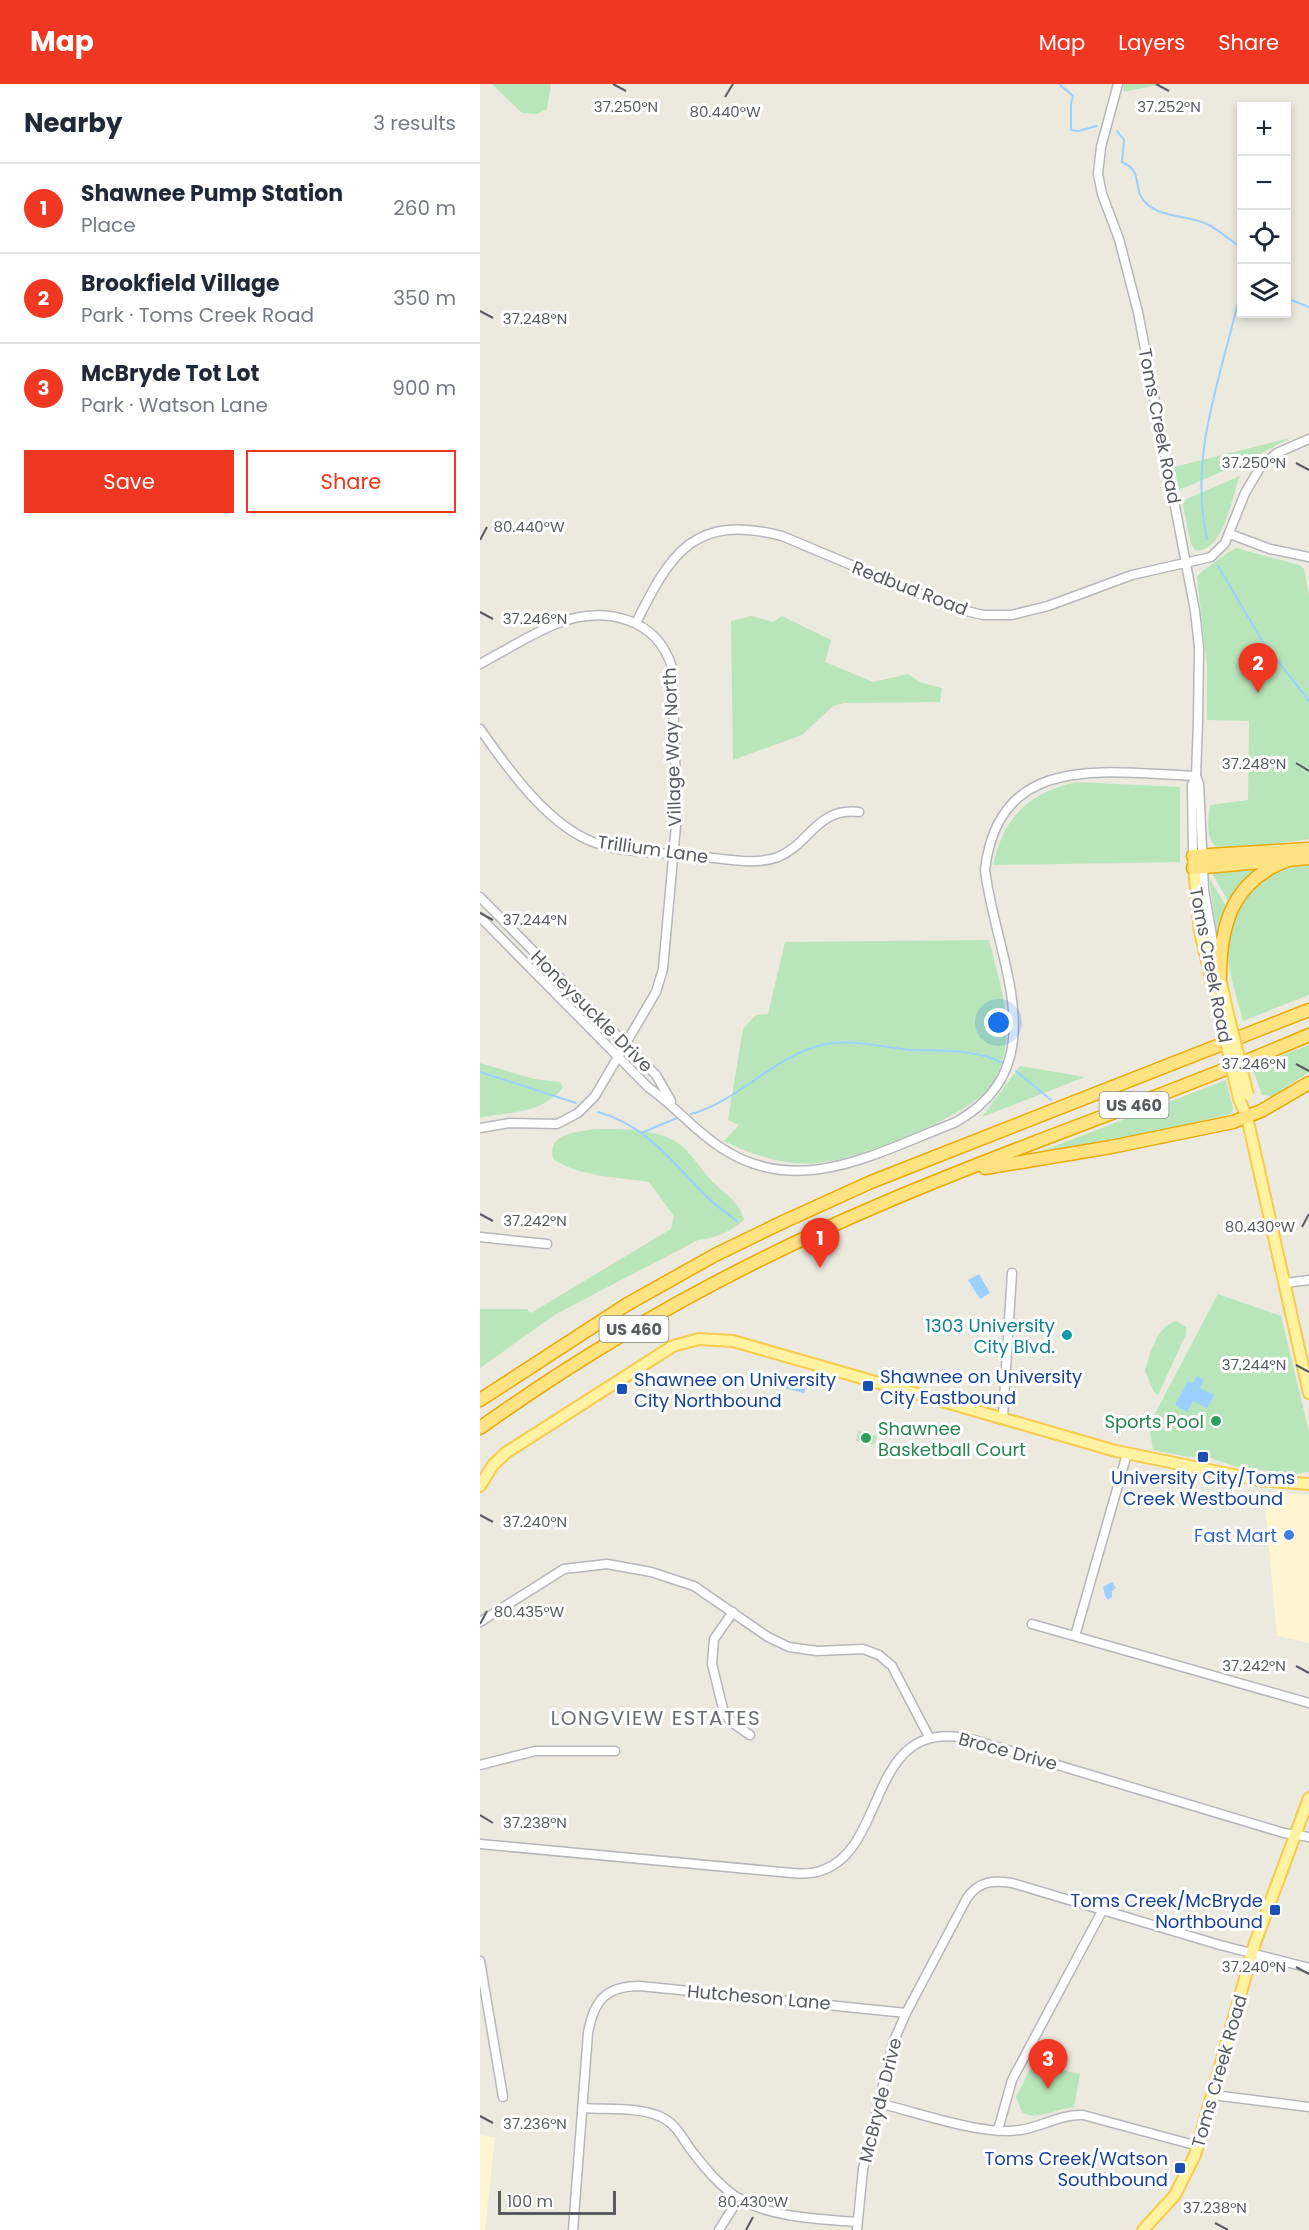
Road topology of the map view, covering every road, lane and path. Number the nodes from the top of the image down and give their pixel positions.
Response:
1 (1118, 84) edge
2 (1309, 439) edge
3 (1230, 534) junction
4 (1309, 556) edge
5 (1186, 561) junction
6 (636, 623) junction
7 (480, 663) edge
8 (480, 729) edge
9 (1196, 776) junction
10 (859, 812) dead end
11 (1309, 849) edge
12 (673, 854) junction
13 (1294, 858) junction
14 (1309, 858) edge
15 (1198, 862) junction
16 (480, 897) edge
17 (480, 917) edge
18 (1220, 978) junction
19 (1309, 1010) edge
20 (1224, 1015) junction
21 (1309, 1035) edge
22 (626, 1044) junction
23 (617, 1057) junction
24 (1309, 1083) edge
25 (673, 1104) junction
26 (1247, 1117) junction
27 (480, 1128) edge
28 (957, 1173) junction
29 (480, 1237) edge
30 (547, 1244) dead end
31 (1012, 1273) dead end
32 (1309, 1280) edge
33 (1285, 1283) junction
34 (1309, 1393) edge
35 (480, 1400) edge
36 (1003, 1416) junction
37 (480, 1428) edge
38 (1127, 1454) junction
39 (1309, 1484) edge
40 (480, 1486) edge
41 (733, 1612) junction
42 (480, 1622) edge
43 (1032, 1624) dead end
44 (1075, 1636) junction
45 (1309, 1704) edge
46 (750, 1735) dead end
47 (929, 1737) junction
48 (615, 1751) dead end
49 (480, 1765) edge
50 (1309, 1798) edge
51 (1296, 1835) junction
52 (1309, 1837) edge
53 (480, 1844) edge
54 (1102, 1911) junction
55 (1252, 1953) junction
56 (480, 1961) edge
57 (1309, 1968) edge
58 (906, 2013) junction
59 (1213, 2095) junction
60 (502, 2097) dead end
61 (878, 2103) junction
62 (1309, 2107) edge
63 (583, 2108) junction
64 (998, 2130) junction
65 (1198, 2146) junction
66 (739, 2198) junction
67 (857, 2226) edge
68 (573, 2230) edge
69 (720, 2230) edge
70 (1144, 2230) edge

1 - 5 street, Toms Creek Road
2 - 3 street, Redbud Road
3 - 4 street
3 - 5 street, Redbud Road
5 - 6 street, Redbud Road
5 - 9 street, Toms Creek Road
6 - 7 street, Village Way North
6 - 12 street, Village Way North
8 - 12 street, Trillium Lane
9 - 15 street, Toms Creek Road
9 - 25 street, Honeysuckle Drive
10 - 12 street, Trillium Lane
11 - 15 highway
12 - 22 street, Village Way North
13 - 14 highway
13 - 15 highway
13 - 18 highway
15 - 18 street, Toms Creek Road
15 - 20 main road, Toms Creek Road
16 - 22 street, Honeysuckle Drive
17 - 23 street, Honeysuckle Drive
18 - 20 main road, Toms Creek Road
19 - 35 highway, US 460
20 - 26 main road, Toms Creek Road, bridge
21 - 28 highway, US 460
22 - 23 street, Village Way North
22 - 25 street, Honeysuckle Drive
23 - 25 street, Honeysuckle Drive
23 - 27 street, Village Way North
24 - 26 highway
26 - 28 highway
26 - 33 main road, Toms Creek Road
28 - 37 highway, US 460
29 - 30 street
31 - 36 street
32 - 33 street
33 - 34 main road, Toms Creek Road
36 - 38 main road
36 - 40 main road
38 - 39 main road
38 - 44 street
41 - 42 street
41 - 46 street
41 - 47 street
43 - 44 street
44 - 45 street
47 - 51 street, Broce Drive
47 - 53 street
48 - 49 street
50 - 51 main road, Toms Creek Road
51 - 52 street, Broce Drive
51 - 55 main road, Toms Creek Road
54 - 55 street
54 - 58 street, McBryde Drive
54 - 64 street
55 - 57 street
55 - 59 main road, Toms Creek Road
56 - 60 street
58 - 61 street, McBryde Drive
58 - 63 street, Hutcheson Lane
59 - 62 street
59 - 65 main road, Toms Creek Road
61 - 64 street
61 - 67 street, McBryde Drive
63 - 66 street
63 - 68 street
64 - 65 street
65 - 70 main road, Toms Creek Road
66 - 67 street
66 - 69 street

